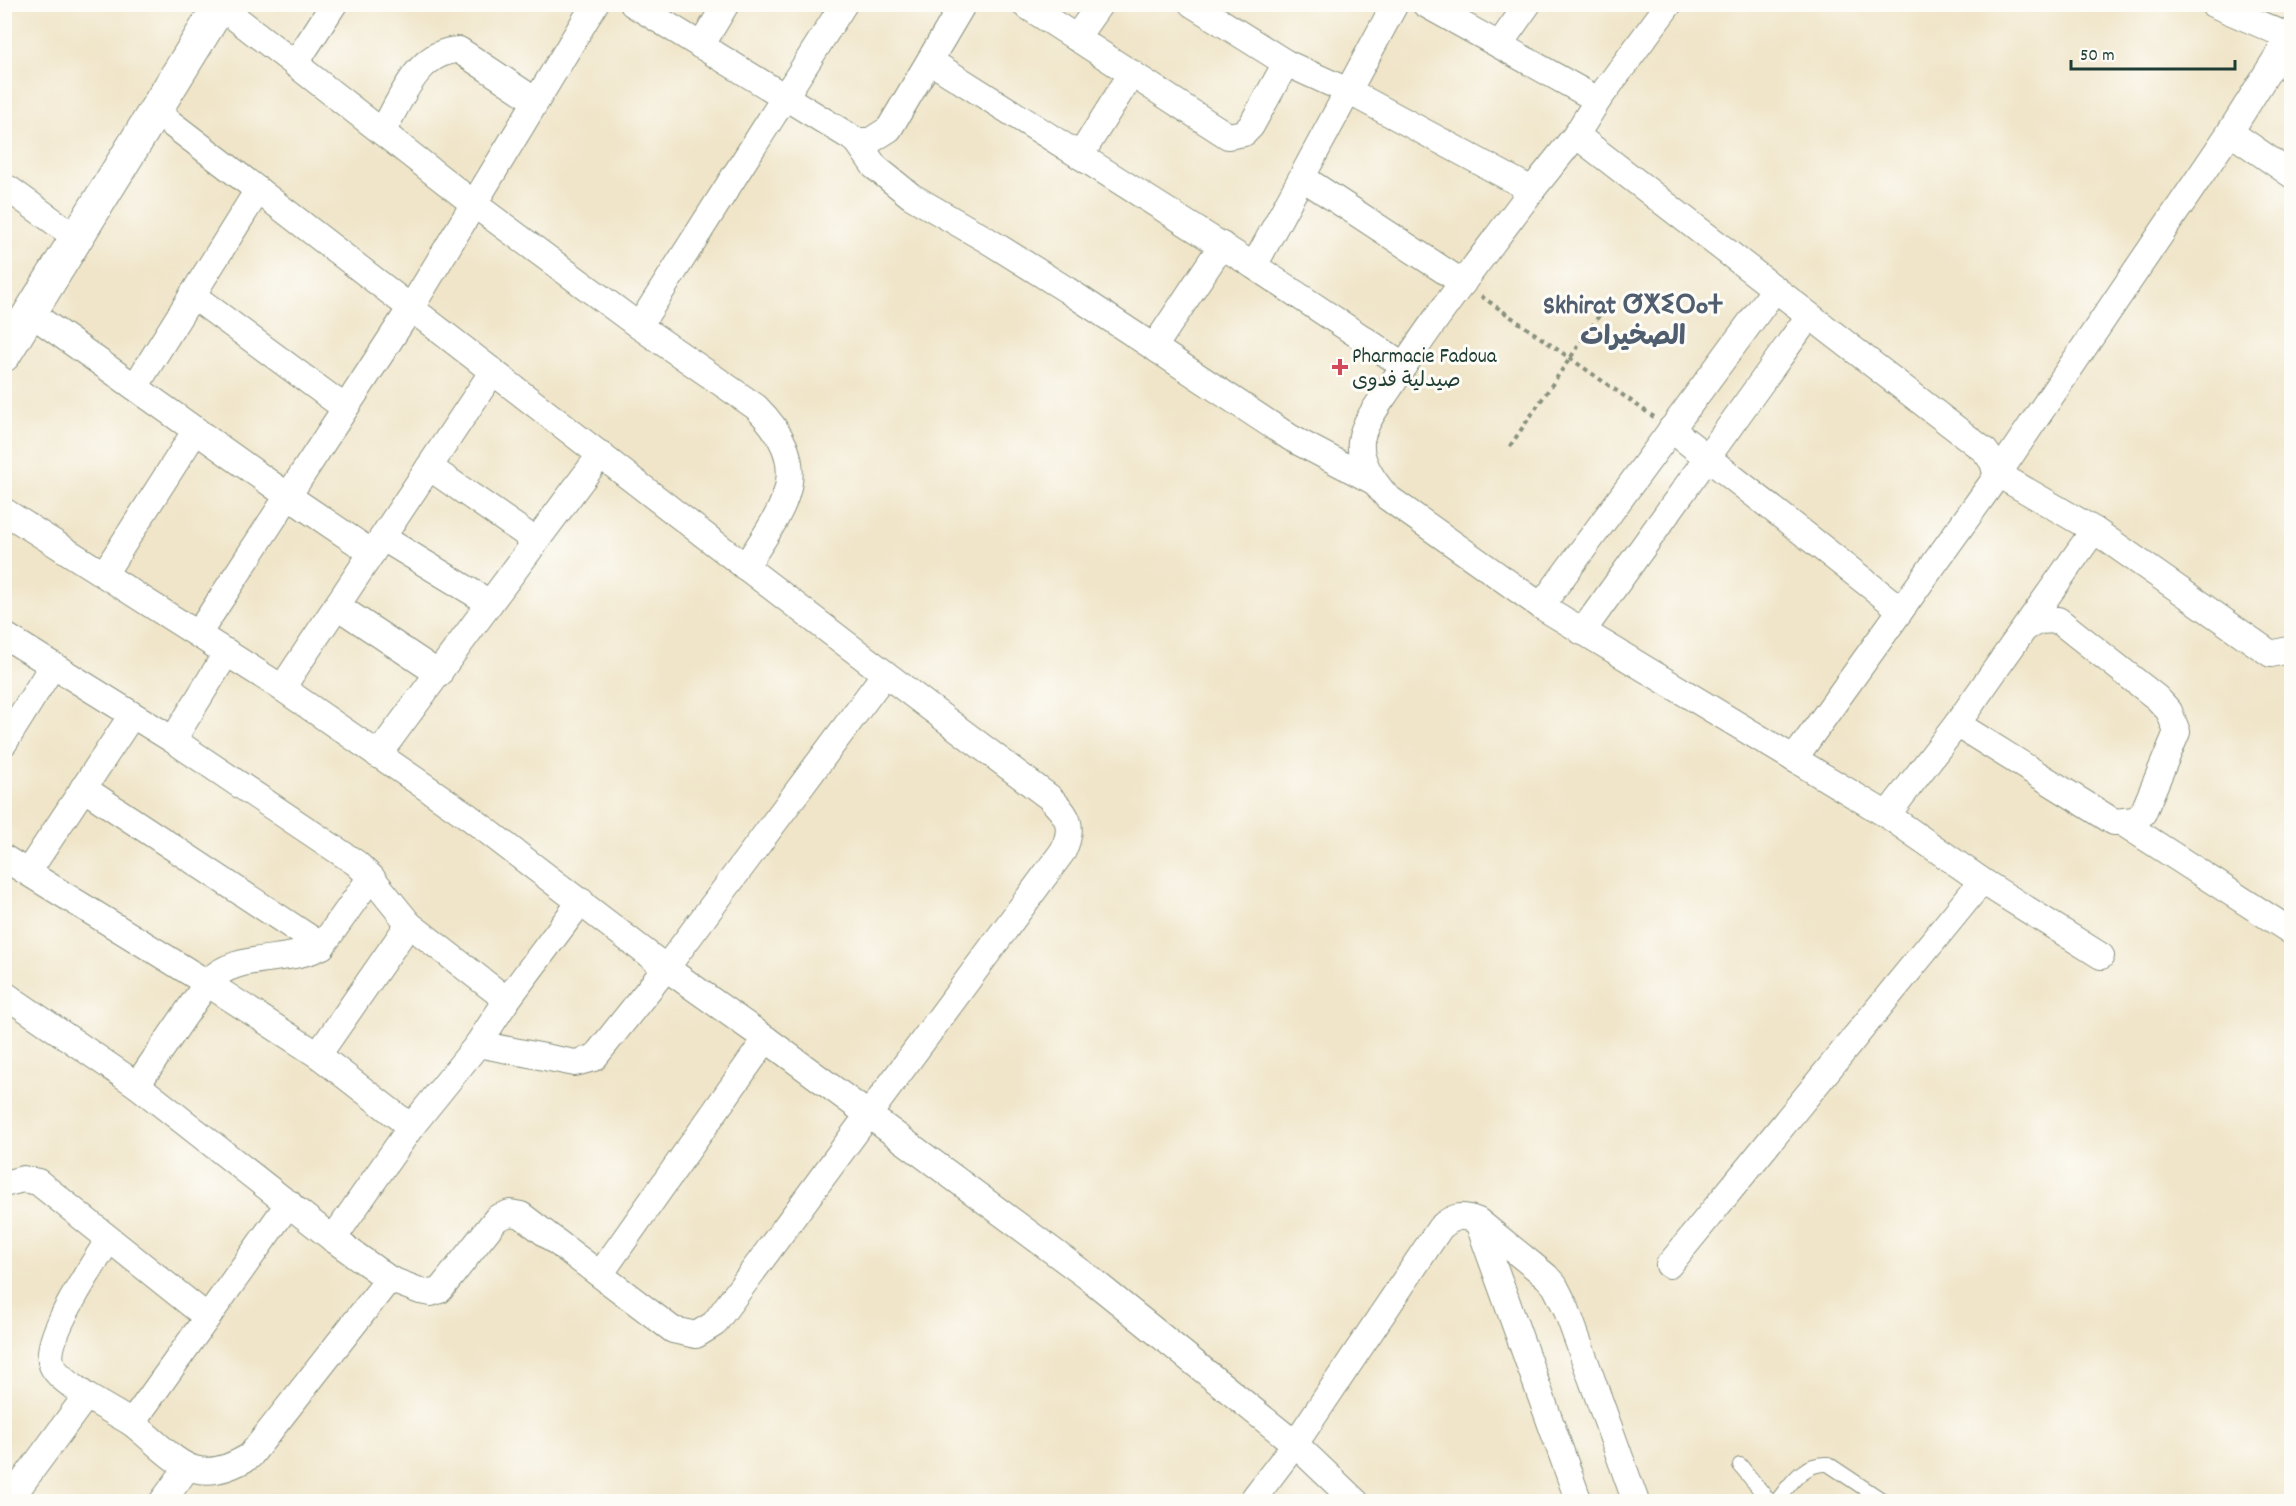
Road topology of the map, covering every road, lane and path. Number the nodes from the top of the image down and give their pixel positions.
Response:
1 (334, 4) edge
2 (595, 4) edge
3 (633, 4) edge
4 (726, 4) edge
5 (844, 4) edge
6 (963, 4) edge
7 (1024, 4) edge
8 (1100, 4) edge
9 (1192, 4) edge
10 (1395, 4) edge
11 (1425, 4) edge
12 (1528, 4) edge
13 (1669, 4) edge
14 (2212, 4) edge
15 (220, 5) edge
16 (2290, 36) edge
17 (1076, 38) junction
18 (1499, 45) junction
19 (701, 46) junction
20 (930, 61) junction
21 (1286, 63) junction
22 (295, 64) junction
23 (1131, 73) junction
24 (1350, 92) junction
25 (786, 98) junction
26 (1598, 100) junction
27 (536, 101) junction
28 (156, 112) junction
29 (382, 132) junction
30 (2230, 132) junction
31 (1576, 135) junction
32 (857, 141) junction
33 (1080, 156) junction
34 (2292, 175) edge
35 (1303, 178) junction
36 (9, 189) dead end
37 (258, 190) junction
38 (1532, 190) junction
39 (474, 204) junction
40 (78, 239) junction
41 (1222, 245) junction
42 (1254, 266) junction
43 (1463, 283) junction
44 (1774, 289) junction
45 (192, 296) junction
46 (412, 306) junction
47 (1603, 310) dead end
48 (32, 314) junction
49 (1809, 316) junction
50 (639, 326) junction
51 (1154, 347) junction
52 (4, 355) edge
53 (1569, 359) junction
54 (1403, 365) junction
55 (493, 371) junction
56 (135, 387) junction
57 (345, 408) junction
58 (1671, 429) junction
59 (196, 430) junction
60 (1510, 446) dead end
61 (600, 454) junction
62 (1708, 457) junction
63 (429, 467) junction
64 (1996, 473) junction
65 (1371, 480) junction
66 (288, 496) junction
67 (4, 511) edge
68 (2094, 530) junction
69 (536, 541) junction
70 (377, 545) junction
71 (745, 567) junction
72 (104, 574) junction
73 (490, 603) junction
74 (337, 606) junction
75 (1541, 606) junction
76 (1900, 609) junction
77 (2027, 627) junction
78 (1582, 632) junction
79 (198, 634) junction
80 (4, 635) edge
81 (2292, 649) edge
82 (227, 652) junction
83 (53, 665) junction
84 (440, 674) junction
85 (884, 675) junction
86 (282, 688) junction
87 (132, 715) junction
88 (1957, 724) junction
89 (173, 740) junction
90 (4, 743) edge
91 (378, 754) junction
92 (1794, 759) junction
93 (83, 788) junction
94 (1887, 815) junction
95 (2123, 823) junction
96 (4, 858) edge
97 (28, 873) junction
98 (371, 877) junction
99 (1982, 881) junction
100 (580, 901) junction
101 (409, 924) junction
102 (2292, 932) edge
103 (322, 946) junction
104 (2101, 956) dead end
105 (666, 968) junction
106 (207, 983) junction
107 (4, 994) edge
108 (507, 1000) junction
109 (766, 1039) junction
110 (478, 1044) junction
111 (318, 1055) junction
112 (137, 1085) junction
113 (869, 1114) junction
114 (411, 1127) junction
115 (4, 1184) edge
116 (290, 1203) junction
117 (1478, 1221) junction
118 (333, 1239) junction
119 (108, 1240) junction
120 (1669, 1265) dead end
121 (601, 1273) junction
122 (389, 1279) junction
123 (207, 1317) junction
124 (86, 1396) junction
125 (132, 1423) junction
126 (1295, 1444) junction
127 (1740, 1465) dead end
128 (188, 1468) junction
129 (8, 1502) edge
130 (162, 1502) edge
131 (1251, 1502) edge
132 (1356, 1502) edge
133 (1579, 1502) edge
134 (1636, 1502) edge
135 (1770, 1502) edge
136 (1776, 1502) edge
137 (1885, 1502) edge

1 - 22 street
2 - 27 street
3 - 19 street
4 - 19 street
5 - 25 street
6 - 20 street
7 - 17 street
8 - 17 street
9 - 21 street
10 - 24 street
11 - 18 street
12 - 18 street
13 - 26 street
14 - 16 street
15 - 22 street
15 - 28 street
16 - 30 street
17 - 23 street
18 - 26 street
19 - 25 street
20 - 32 street
20 - 33 street
21 - 23 street
21 - 24 street
22 - 29 street
23 - 33 street
24 - 35 street
24 - 38 street
25 - 32 street
25 - 50 street
26 - 31 street
27 - 29 street
27 - 39 street
28 - 37 street
28 - 40 street
29 - 39 street
30 - 34 street
30 - 64 street
31 - 38 street
31 - 44 street
32 - 51 street
33 - 41 street
35 - 42 street
35 - 43 street
36 - 40 street
37 - 45 street
37 - 46 street
38 - 43 street
39 - 46 street
39 - 50 street
40 - 48 street
41 - 42 street
41 - 51 street
42 - 54 street
43 - 53 path
43 - 54 street
44 - 49 street
44 - 58 street
45 - 56 street
45 - 57 street
46 - 55 street
46 - 57 street
47 - 53 path
48 - 52 street
48 - 56 street
49 - 62 street
49 - 64 street
50 - 71 street
51 - 65 street
53 - 58 path
53 - 60 path
54 - 65 street
55 - 61 street
55 - 63 street
56 - 59 street
57 - 66 street
58 - 62 street
58 - 75 street
59 - 66 street
59 - 72 street
61 - 69 street
61 - 71 street
62 - 76 street
62 - 78 street
63 - 69 street
63 - 70 street
64 - 68 street
64 - 76 street
65 - 75 street
66 - 70 street
66 - 79 street
67 - 72 street
68 - 77 street
68 - 81 street
69 - 73 street
70 - 73 street
70 - 74 street
71 - 85 street
72 - 79 street
73 - 84 street
74 - 84 street
74 - 86 street
75 - 78 street
76 - 92 street
77 - 88 street
77 - 95 street
78 - 92 street
79 - 82 street
80 - 83 street
82 - 86 street
82 - 89 street
83 - 87 street
83 - 90 street
84 - 91 street
85 - 105 street
85 - 113 street
86 - 91 street
87 - 89 street
87 - 93 street
88 - 94 street
88 - 95 street
89 - 98 street
91 - 100 street
92 - 94 street
93 - 97 street
93 - 103 street
94 - 99 street
95 - 102 street
96 - 97 street
97 - 106 street
98 - 101 street
98 - 103 street
99 - 104 street
99 - 120 street
100 - 105 street
100 - 108 street
101 - 108 street
101 - 111 street
103 - 106 street
105 - 109 street
105 - 110 street
106 - 111 street
106 - 112 street
107 - 112 street
108 - 110 street
109 - 113 street
109 - 121 street
110 - 114 street
111 - 114 street
112 - 116 street
113 - 121 street
113 - 126 street
114 - 118 street
115 - 119 street
116 - 118 street
116 - 123 street
117 - 126 street
117 - 133 street
117 - 134 street
118 - 122 street
119 - 123 street
119 - 124 street
121 - 122 street
122 - 128 street
123 - 125 street
124 - 125 street
124 - 129 street
125 - 128 street
126 - 131 street
126 - 132 street
127 - 135 lane
128 - 130 street
136 - 137 lane

